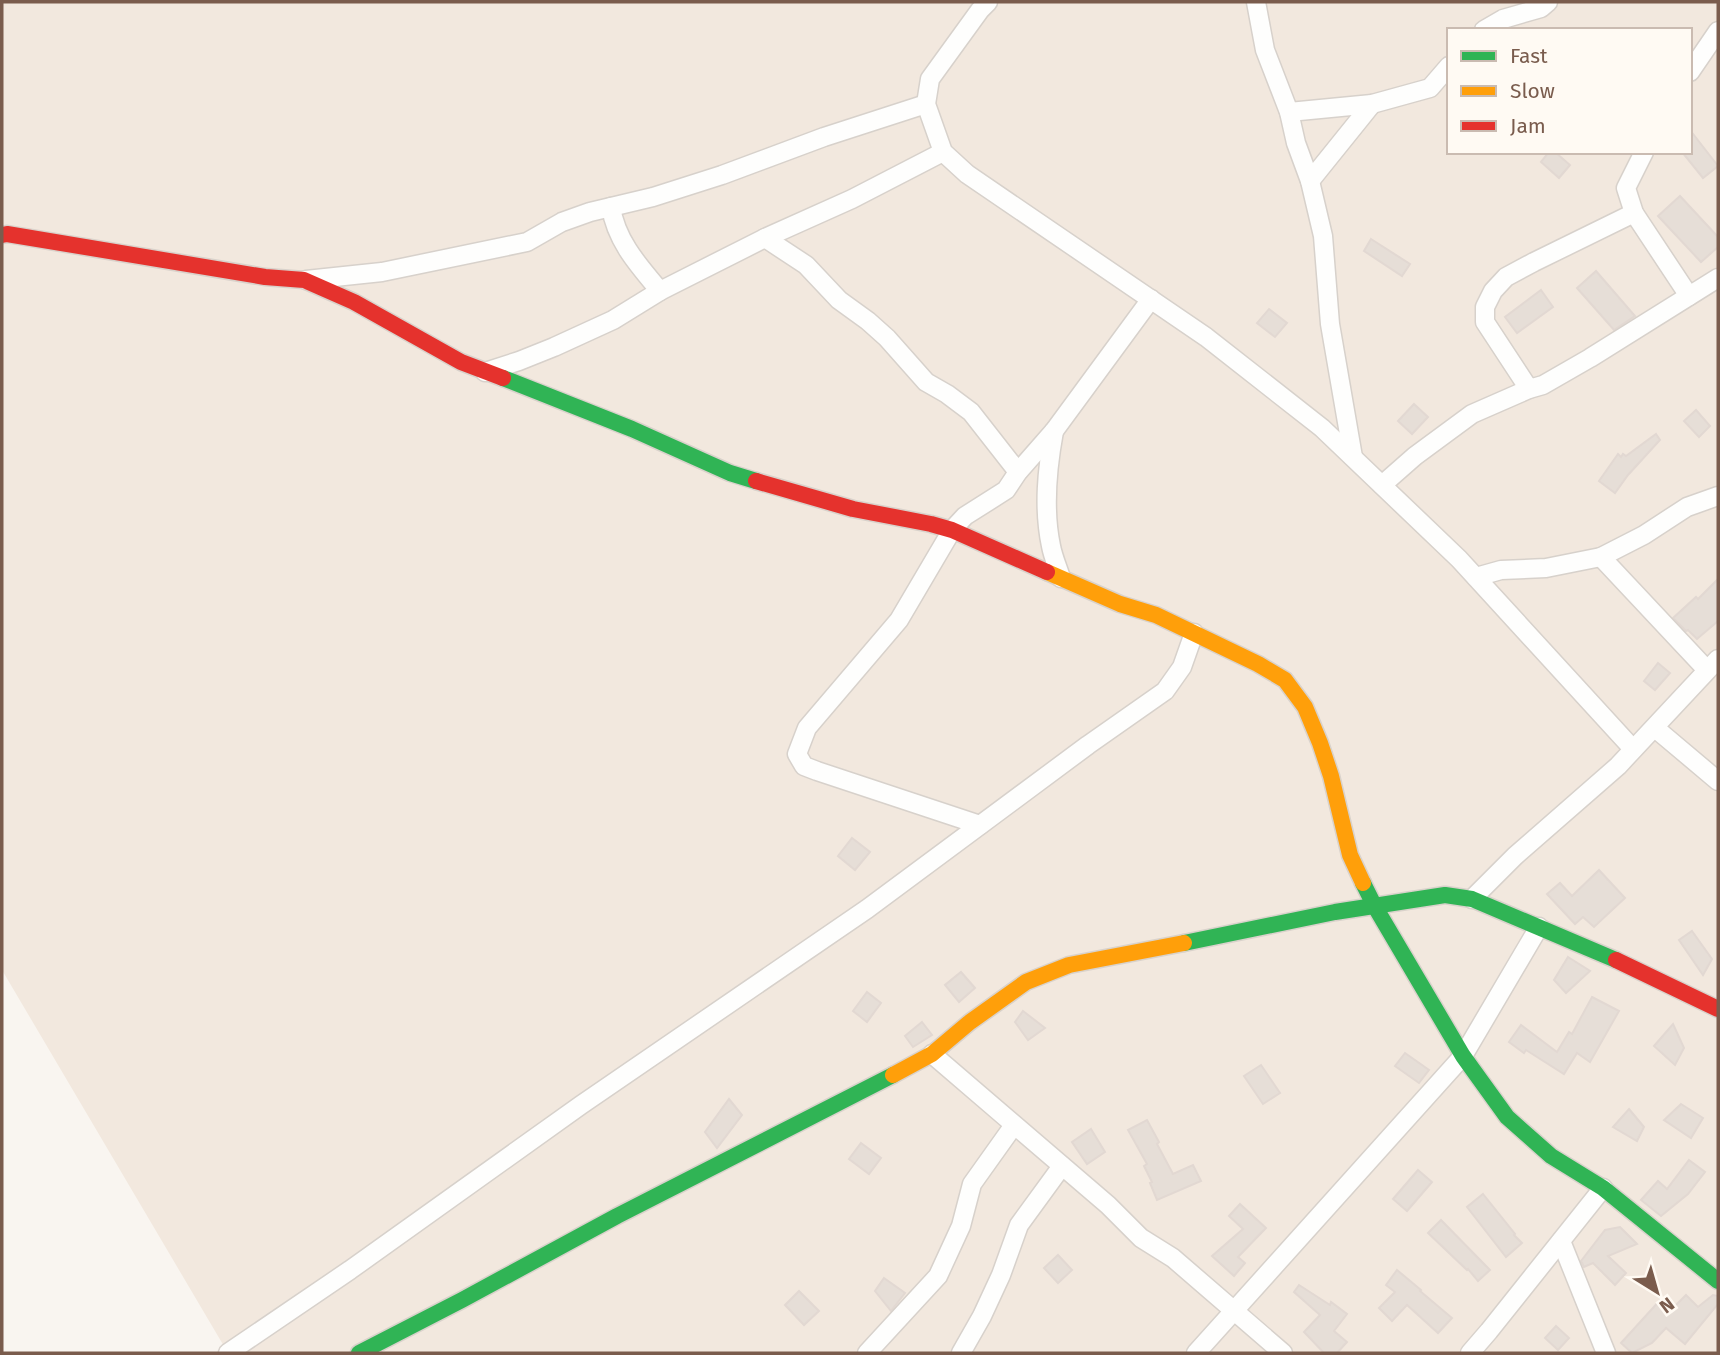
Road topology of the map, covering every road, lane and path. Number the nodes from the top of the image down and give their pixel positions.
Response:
1 (988, 2) edge
2 (1256, 2) edge
3 (1548, 2) edge
4 (1487, 28) edge
5 (1718, 32) edge
6 (1447, 68) edge
7 (1692, 69) edge
8 (926, 104) junction
9 (1371, 104) junction
10 (1289, 112) junction
11 (943, 152) junction
12 (1643, 154) edge
13 (1310, 181) junction
14 (611, 207) junction
15 (1634, 213) junction
16 (2, 235) edge
17 (765, 238) junction
18 (1718, 278) edge
19 (304, 280) junction
20 (660, 291) junction
21 (1689, 296) junction
22 (1151, 299) junction
23 (485, 372) junction
24 (1529, 389) junction
25 (1054, 431) junction
26 (1353, 457) junction
27 (1018, 472) junction
28 (1382, 485) junction
29 (1718, 496) edge
30 (952, 530) junction
31 (1601, 557) junction
32 (1476, 577) junction
33 (1061, 578) junction
34 (1194, 633) junction
35 (1713, 665) edge
36 (1654, 727) junction
37 (1633, 749) junction
38 (1718, 781) edge
39 (980, 825) junction
40 (1472, 899) junction
41 (1374, 905) junction
42 (1539, 927) junction
43 (1718, 1009) edge
44 (932, 1054) junction
45 (1463, 1056) junction
46 (1014, 1125) junction
47 (1062, 1166) junction
48 (1603, 1188) junction
49 (1561, 1241) junction
50 (1718, 1282) edge
51 (1235, 1311) junction
52 (228, 1353) edge
53 (359, 1353) edge
54 (867, 1353) edge
55 (961, 1353) edge
56 (1196, 1353) edge
57 (1283, 1353) edge
58 (1469, 1353) edge
59 (1606, 1353) edge

1 - 8 street
2 - 10 street
3 - 4 street
5 - 7 street
6 - 9 street
8 - 11 street
8 - 14 street
9 - 10 street
9 - 13 street
10 - 13 street
11 - 17 street
11 - 22 street
12 - 15 street
13 - 26 street
14 - 19 street
14 - 20 street
15 - 21 street
15 - 24 street
16 - 19 street
17 - 20 street
17 - 27 street
18 - 21 street
19 - 23 street
20 - 23 street
21 - 24 street
22 - 25 street
22 - 26 street
23 - 30 street
24 - 28 street
25 - 27 street
25 - 33 street
26 - 28 street
27 - 30 street
28 - 32 street
29 - 31 street
30 - 33 street
30 - 39 street
31 - 32 street
31 - 35 street
32 - 37 street
33 - 34 street
34 - 39 street
34 - 41 street
35 - 36 street
36 - 37 street
36 - 38 street
37 - 40 street
39 - 52 street
40 - 41 street
40 - 42 street
41 - 44 street
41 - 45 street
42 - 43 street
42 - 45 street
44 - 46 street
44 - 53 street
45 - 48 street
45 - 51 street
46 - 47 street
46 - 54 street
47 - 51 street
47 - 55 street
48 - 49 street
48 - 50 street
49 - 58 street
49 - 59 street
51 - 56 street
51 - 57 street

